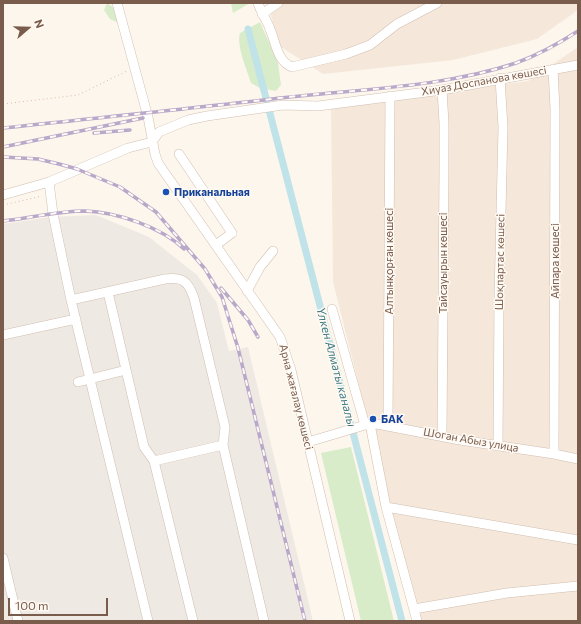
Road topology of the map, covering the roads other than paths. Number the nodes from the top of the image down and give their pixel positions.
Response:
1 (117, 3) edge
2 (258, 3) edge
3 (278, 3) edge
4 (437, 3) edge
5 (262, 14) junction
6 (578, 65) edge
7 (553, 69) junction
8 (500, 78) junction
9 (442, 90) junction
10 (390, 96) junction
11 (152, 142) junction
12 (179, 154) dead end
13 (48, 182) junction
14 (3, 195) edge
15 (216, 245) junction
16 (273, 251) dead end
17 (247, 291) junction
18 (108, 292) junction
19 (71, 300) junction
20 (332, 309) dead end
21 (76, 319) junction
22 (3, 335) edge
23 (126, 370) junction
24 (90, 378) junction
25 (78, 382) dead end
26 (367, 424) junction
27 (388, 426) junction
28 (442, 436) junction
29 (308, 442) junction
30 (223, 445) junction
31 (498, 446) junction
32 (554, 454) junction
33 (578, 459) edge
34 (154, 461) junction
35 (386, 508) junction
36 (578, 540) edge
37 (3, 558) edge
38 (578, 586) edge
39 (414, 609) junction
40 (18, 621) edge
41 (148, 621) edge
42 (193, 621) edge
43 (264, 621) edge
44 (350, 621) edge
45 (417, 621) edge

1 - 11 street, Арна жағалау көшесі
2 - 5 street
3 - 5 street
4 - 5 street
6 - 7 street, Хиуаз Доспанова көшесі
7 - 8 street, Хиуаз Доспанова көшесі
7 - 32 street, Айпара көшесі
8 - 9 street, Хиуаз Доспанова көшесі
8 - 31 street, Шоқпартас көшесі
9 - 10 street, Хиуаз Доспанова көшесі
9 - 28 street, Тайсауырын көшесі
10 - 11 street, Хиуаз Доспанова көшесі
10 - 27 street, Алтынқорған көшесі
11 - 13 street
11 - 15 street, Арна жағалау көшесі
12 - 15 street
13 - 14 street
13 - 19 street
15 - 17 street, Арна жағалау көшесі
16 - 17 street
17 - 29 street, Арна жағалау көшесі
18 - 19 street
18 - 23 street
18 - 30 street
19 - 21 street
20 - 26 street
21 - 22 street
21 - 24 street
23 - 24 street
23 - 34 street
24 - 25 street
24 - 41 street
26 - 27 street, Шоган Абыз улица
26 - 29 street
26 - 35 street
27 - 28 street, Шоган Абыз улица
28 - 31 street, Шоган Абыз улица
29 - 44 street, Арна жағалау көшесі
30 - 34 street
30 - 43 street
31 - 32 street, Шоган Абыз улица
32 - 33 street, Шоган Абыз улица
34 - 42 street
35 - 36 street
35 - 39 street
37 - 40 street
38 - 39 street
39 - 45 street

